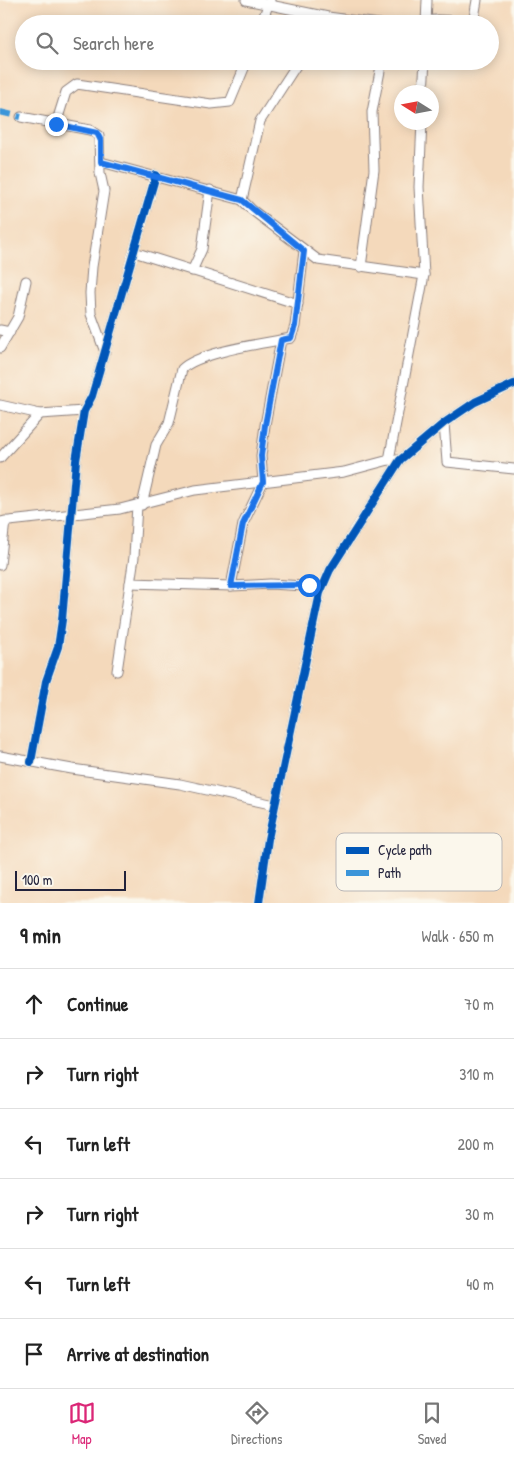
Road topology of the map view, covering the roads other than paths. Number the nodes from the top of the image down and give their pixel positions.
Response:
1 (246, 0) edge
2 (427, 0) edge
3 (477, 0) edge
4 (269, 2) edge
5 (264, 15) edge
6 (310, 15) edge
7 (426, 15) edge
8 (474, 15) edge
9 (243, 70) edge
10 (293, 70) edge
11 (380, 70) edge
12 (424, 70) edge
13 (423, 85) edge
14 (20, 117) dead end
15 (56, 124) junction
16 (422, 130) edge
17 (101, 162) junction
18 (156, 175) junction
19 (210, 190) junction
20 (242, 200) junction
21 (304, 251) junction
22 (134, 252) junction
23 (361, 267) junction
24 (192, 271) junction
25 (424, 275) junction
26 (26, 281) dead end
27 (298, 304) junction
28 (0, 330) edge
29 (10, 332) junction
30 (281, 340) junction
31 (0, 348) edge
32 (105, 353) junction
33 (514, 384) edge
34 (0, 405) edge
35 (84, 411) junction
36 (40, 414) junction
37 (444, 423) junction
38 (0, 458) edge
39 (389, 460) junction
40 (400, 460) junction
41 (514, 469) edge
42 (263, 482) junction
43 (140, 505) junction
44 (71, 514) junction
45 (2, 521) edge
46 (0, 565) edge
47 (130, 582) junction
48 (231, 586) junction
49 (322, 588) junction
50 (117, 671) dead end
51 (0, 756) edge
52 (31, 762) junction
53 (275, 805) junction
54 (259, 903) edge

1 - 4 street
2 - 7 street
3 - 8 street
4 - 5 street
4 - 6 street
9 - 15 street
10 - 20 street
11 - 23 street
12 - 13 street
14 - 15 street
15 - 17 street
16 - 25 street
17 - 18 street
17 - 32 street
18 - 19 street
18 - 22 street
19 - 20 street
19 - 24 street
20 - 21 street
21 - 23 street
21 - 27 street
22 - 24 street
22 - 32 street
23 - 25 street
24 - 27 street
25 - 39 street
26 - 29 street
27 - 30 street
28 - 29 street
29 - 31 street
30 - 42 street
30 - 43 street
32 - 35 street
33 - 37 street
34 - 36 street
35 - 36 street
35 - 44 street
36 - 38 street
37 - 40 street
37 - 41 street
39 - 40 street
39 - 42 street
40 - 49 street
42 - 43 street
42 - 48 street
43 - 44 street
43 - 47 street
44 - 45 street
44 - 52 street
45 - 46 street
47 - 48 street
47 - 50 street
48 - 49 street
49 - 53 street
51 - 52 street
52 - 53 street
53 - 54 street

